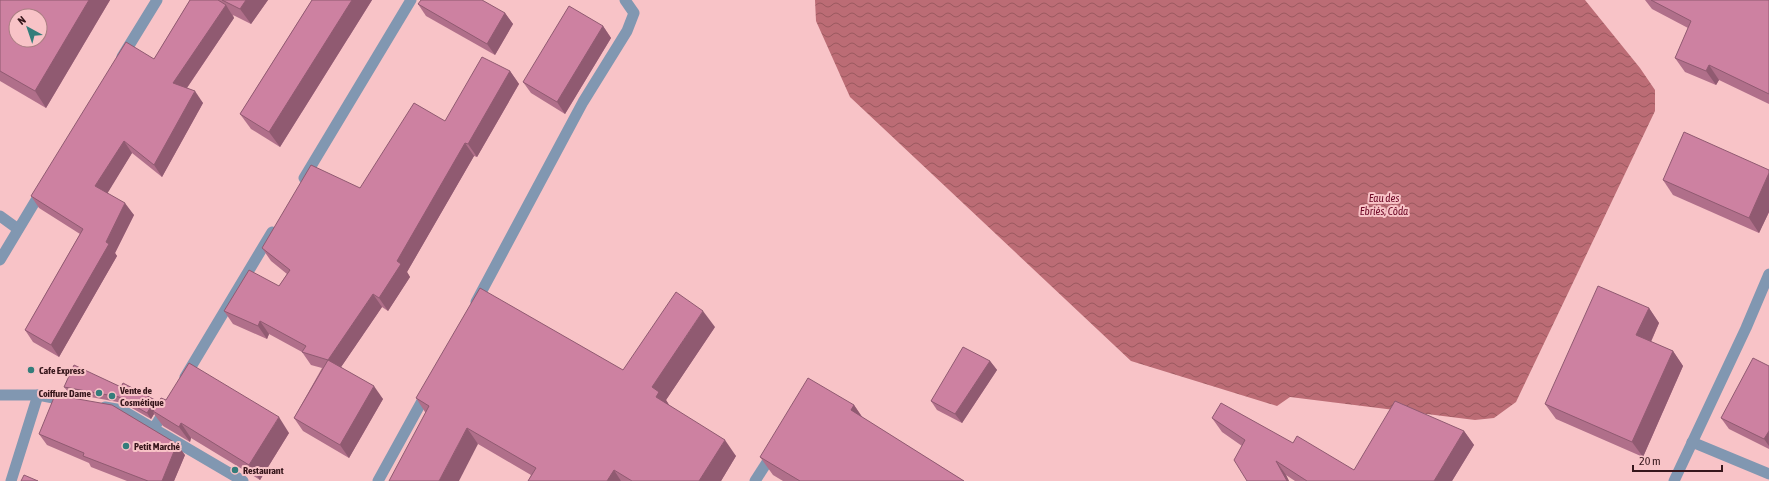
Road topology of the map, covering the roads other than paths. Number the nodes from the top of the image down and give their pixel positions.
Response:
1 (157, 0) edge
2 (411, 0) edge
3 (625, 0) edge
4 (116, 67) edge
5 (47, 182) edge
6 (297, 190) edge
7 (0, 216) edge
8 (276, 224) edge
9 (18, 229) junction
10 (0, 260) edge
11 (1769, 274) edge
12 (473, 309) edge
13 (431, 385) edge
14 (0, 395) edge
15 (38, 395) junction
16 (80, 403) edge
17 (94, 405) edge
18 (154, 428) junction
19 (779, 442) edge
20 (1692, 442) junction
21 (1769, 474) edge
22 (11, 481) edge
23 (243, 481) edge
24 (378, 481) edge
25 (755, 481) edge
26 (1674, 481) edge

1 - 4 street
2 - 6 street
3 - 12 street
5 - 9 street
7 - 9 street
8 - 18 street
9 - 10 street
11 - 20 street
13 - 24 street
14 - 15 street
15 - 16 street
15 - 22 street
17 - 18 street
18 - 23 street
19 - 25 street
20 - 21 street
20 - 26 street

